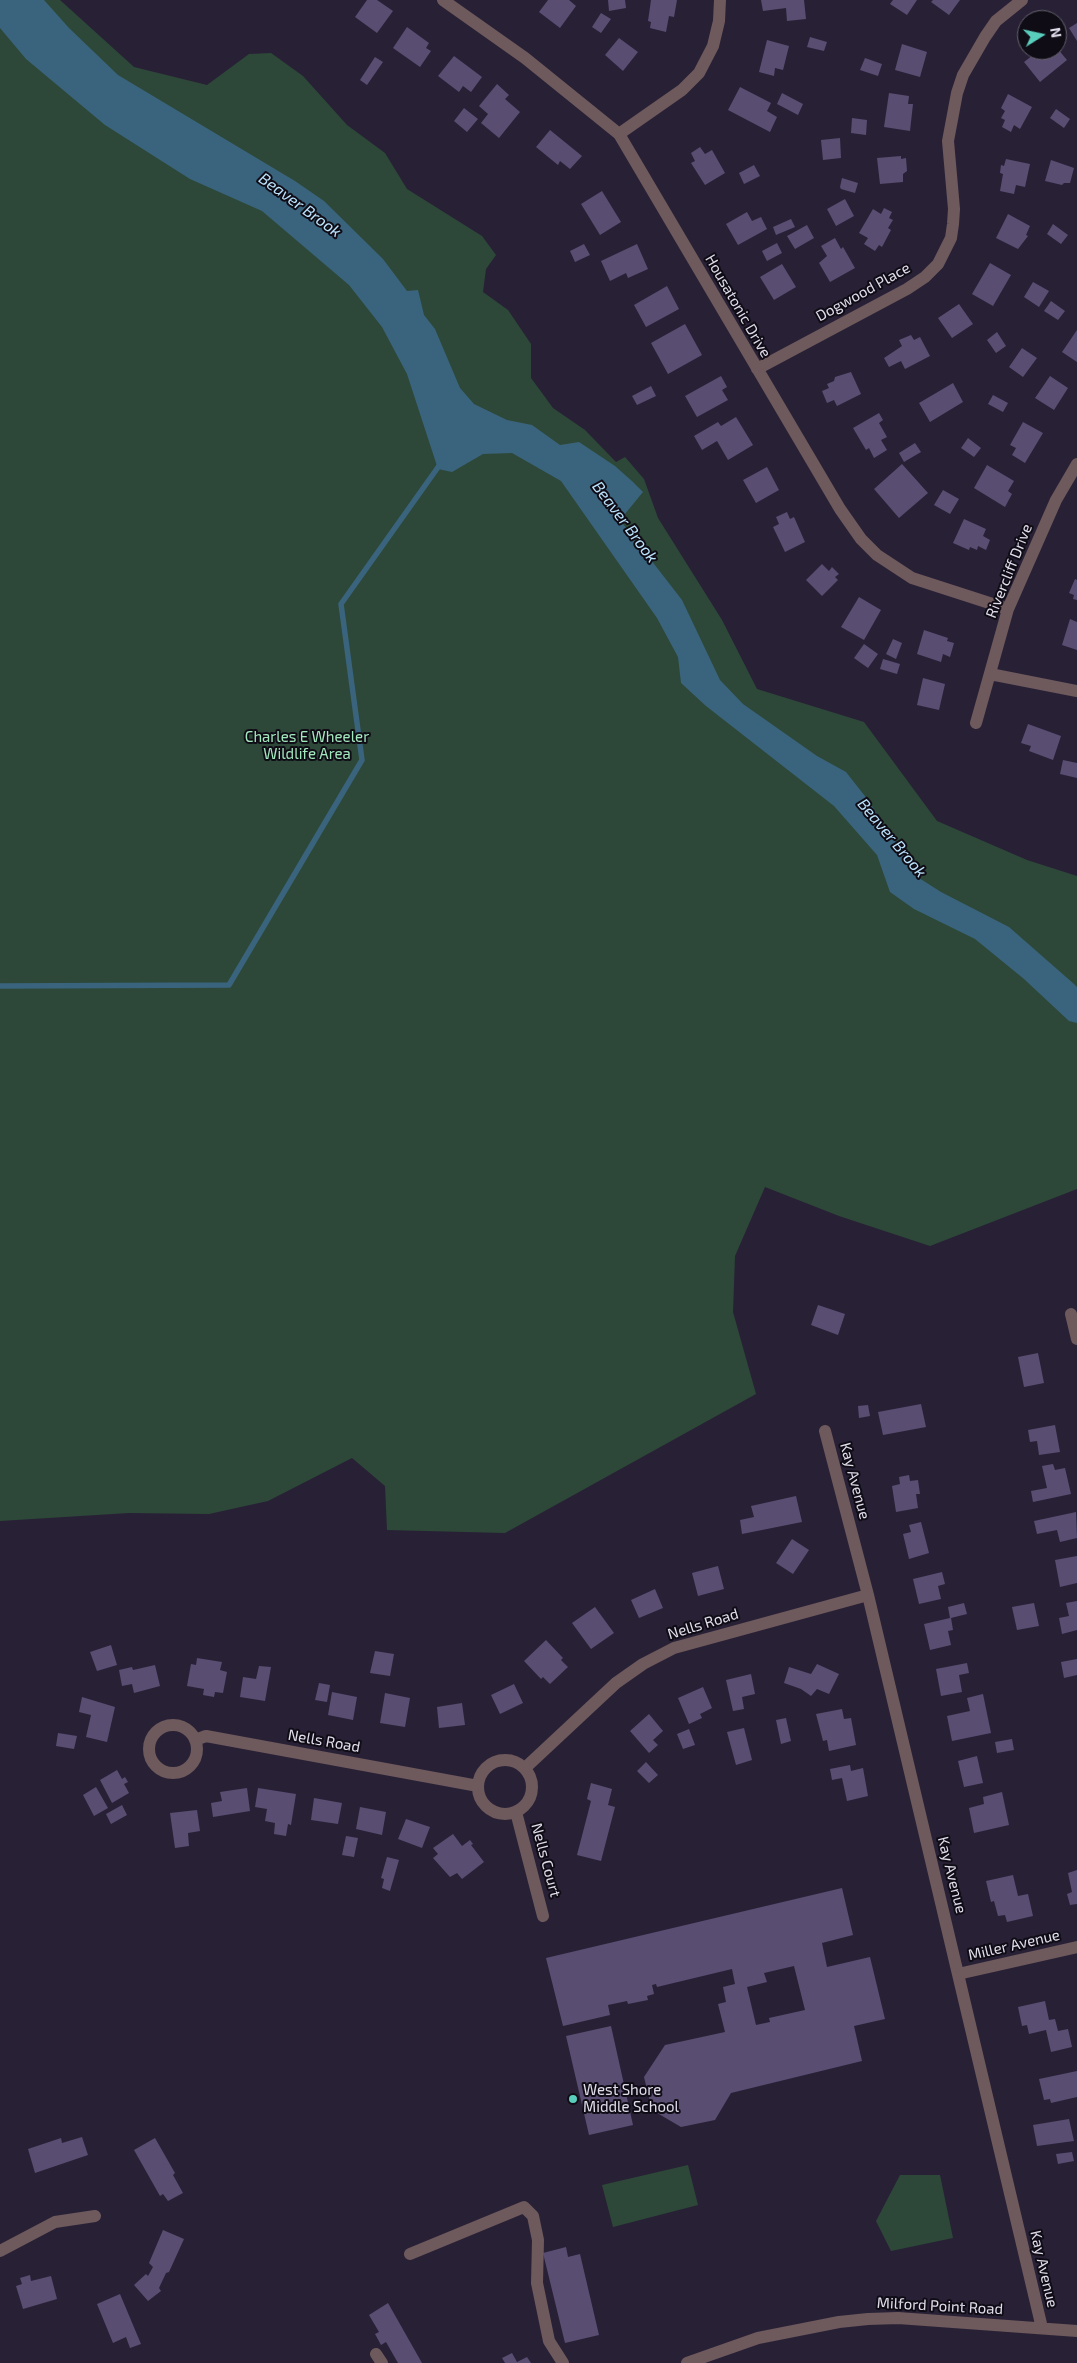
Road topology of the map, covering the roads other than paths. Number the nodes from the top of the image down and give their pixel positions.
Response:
1 (443, 0) edge
2 (720, 0) edge
3 (1022, 0) edge
4 (620, 134) junction
5 (756, 369) junction
6 (1077, 464) edge
7 (1008, 609) junction
8 (990, 674) junction
9 (1077, 691) edge
10 (976, 723) dead end
11 (1071, 1314) dead end
12 (1077, 1339) edge
13 (825, 1431) dead end
14 (868, 1595) junction
15 (195, 1740) dead end
16 (525, 1768) junction
17 (478, 1786) junction
18 (516, 1812) junction
19 (543, 1916) dead end
20 (1077, 1947) edge
21 (958, 1974) junction
22 (95, 2216) dead end
23 (0, 2250) edge
24 (410, 2254) dead end
25 (1042, 2328) junction
26 (1077, 2331) edge
27 (563, 2363) edge
28 (687, 2363) edge

1 - 4 street, Housatonic Drive
2 - 4 street
3 - 5 street, Dogwood Place
4 - 5 street, Housatonic Drive
5 - 7 street, Housatonic Drive
6 - 7 street, Rivercliff Drive
7 - 8 street, Rivercliff Drive
8 - 9 street
8 - 10 street, Rivercliff Drive
11 - 12 street
13 - 14 street, Kay Avenue
14 - 16 street, Nells Road
14 - 21 street, Kay Avenue
15 - 17 street, Nells Road
16 - 17 street
16 - 18 street
17 - 18 street
18 - 19 street, Nells Court
20 - 21 street, Miller Avenue
21 - 25 street, Kay Avenue
22 - 23 street
24 - 27 street
25 - 26 street, Milford Point Road
25 - 28 street, Milford Point Road

